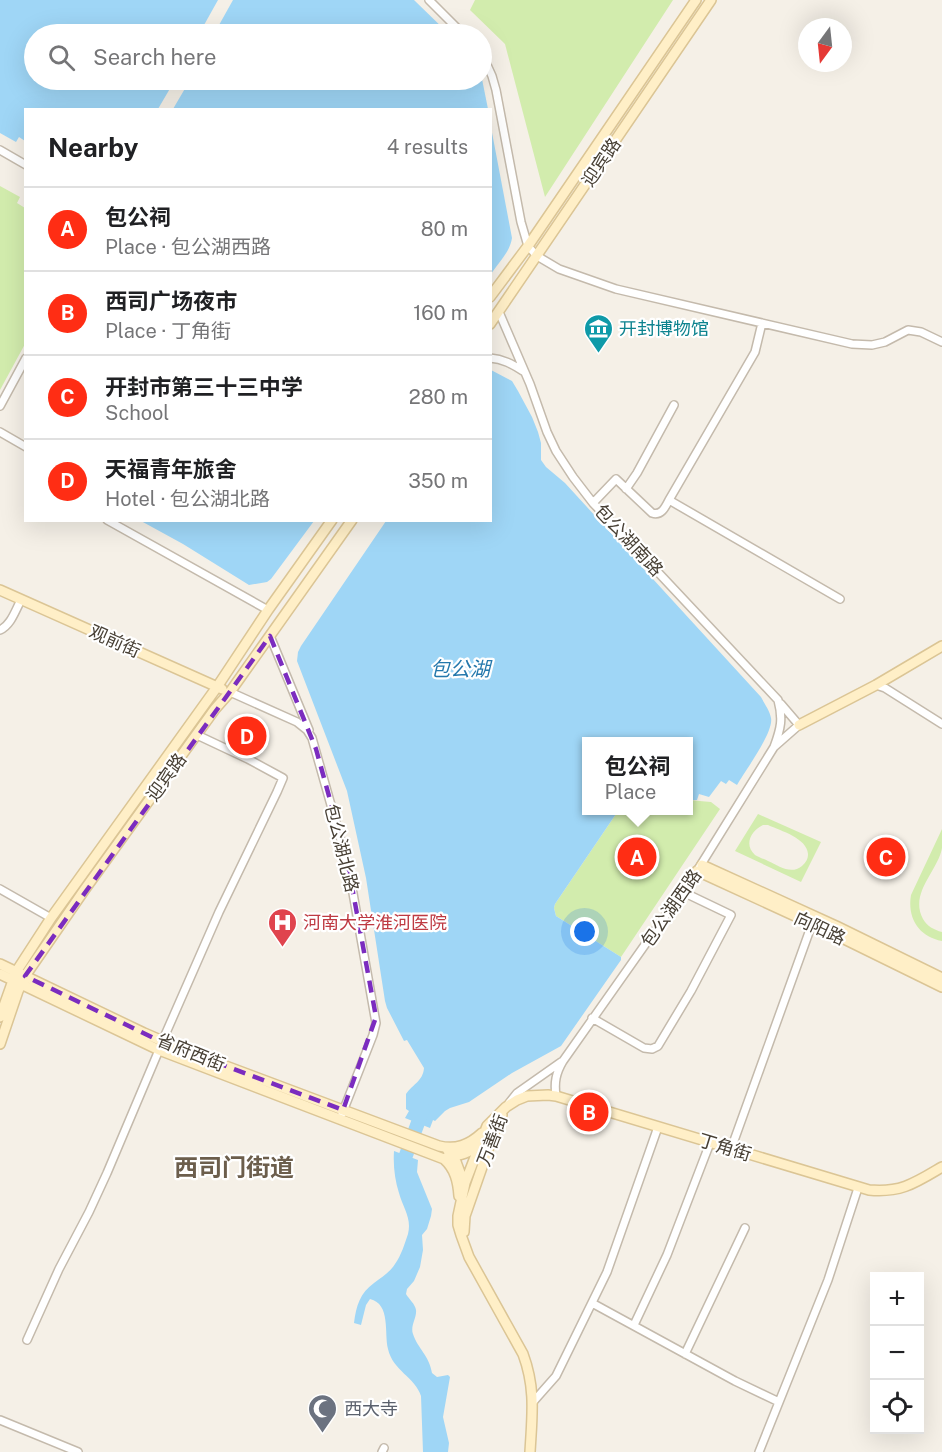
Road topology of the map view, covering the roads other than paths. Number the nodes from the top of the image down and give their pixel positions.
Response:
1 (429, 0) edge
2 (696, 0) edge
3 (711, 0) edge
4 (453, 24) edge
5 (492, 76) edge
6 (0, 150) edge
7 (24, 164) edge
8 (528, 246) junction
9 (537, 256) junction
10 (492, 294) edge
11 (499, 312) junction
12 (492, 321) edge
13 (762, 323) junction
14 (942, 342) edge
15 (492, 358) edge
16 (24, 362) edge
17 (525, 373) junction
18 (674, 405) dead end
19 (0, 406) edge
20 (0, 432) edge
21 (24, 446) edge
22 (626, 489) junction
23 (669, 500) junction
24 (593, 503) junction
25 (111, 522) edge
26 (331, 522) edge
27 (351, 522) edge
28 (0, 590) edge
29 (840, 599) dead end
30 (21, 600) junction
31 (268, 610) junction
32 (0, 630) edge
33 (270, 636) junction
34 (942, 646) edge
35 (876, 685) junction
36 (217, 687) junction
37 (230, 692) junction
38 (778, 700) junction
39 (942, 724) edge
40 (799, 725) junction
41 (196, 735) junction
42 (312, 738) junction
43 (774, 747) junction
44 (700, 868) junction
45 (0, 889) edge
46 (683, 892) junction
47 (51, 918) junction
48 (812, 924) junction
49 (0, 964) edge
50 (0, 974) edge
51 (19, 978) junction
52 (942, 978) edge
53 (942, 987) edge
54 (0, 1017) edge
55 (592, 1018) junction
56 (0, 1044) edge
57 (161, 1046) junction
58 (563, 1061) junction
59 (556, 1096) junction
60 (506, 1107) junction
61 (342, 1115) junction
62 (491, 1127) junction
63 (658, 1127) junction
64 (387, 1132) junction
65 (710, 1143) junction
66 (479, 1144) junction
67 (443, 1147) junction
68 (731, 1149) junction
69 (437, 1156) junction
70 (453, 1156) junction
71 (942, 1167) edge
72 (464, 1187) junction
73 (858, 1188) junction
74 (459, 1207) junction
75 (465, 1216) junction
76 (745, 1228) dead end
77 (465, 1244) junction
78 (592, 1302) junction
79 (634, 1325) junction
80 (27, 1340) dead end
81 (685, 1354) junction
82 (533, 1402) junction
83 (779, 1402) junction
84 (0, 1420) edge
85 (78, 1452) edge
86 (530, 1452) edge
87 (759, 1452) edge

1 - 4 street
2 - 8 street, 迎宾路
3 - 9 street, 迎宾路
5 - 8 street
6 - 7 street
8 - 9 street
8 - 10 street, 迎宾路
9 - 11 street, 迎宾路
9 - 13 street
11 - 12 street, 迎宾路
11 - 17 street, 包公湖南路
13 - 14 street
13 - 23 street
15 - 17 street
16 - 19 street
17 - 24 street, 包公湖南路
18 - 22 street
20 - 21 street
22 - 23 street
22 - 24 street
23 - 29 street
24 - 38 street, 包公湖南路
25 - 31 street
26 - 31 street, 迎宾路
27 - 33 street, 迎宾路
28 - 30 street, 观前街
30 - 32 street
30 - 36 street, 观前街
31 - 36 street, 迎宾路
33 - 37 street, 迎宾路
33 - 42 street, 包公湖北路
34 - 35 street
35 - 39 street
35 - 40 street
36 - 37 street, 观前街
36 - 47 street, 迎宾路
37 - 41 street, 迎宾路
37 - 42 street
38 - 40 street, 包公湖南路
38 - 43 street
40 - 43 street, 包公湖西路
41 - 51 street, 迎宾路
41 - 57 street
42 - 61 street, 包公湖北路
43 - 44 street, 包公湖西路
44 - 46 street, 包公湖西路
44 - 48 street, 向阳路
44 - 52 street, 向阳路
45 - 47 street
46 - 55 street, 包公湖西路
46 - 55 street
47 - 51 street, 迎宾路
48 - 53 street, 向阳路
48 - 68 street
49 - 51 street, 省府西街
50 - 51 street, 省府西街
51 - 54 street, 迎宾路
51 - 56 street, 迎宾路
51 - 57 street, 省府西街
55 - 58 street, 包公湖西路
57 - 61 street, 省府西街
57 - 80 street
58 - 59 street, 包公湖西路
58 - 60 street
59 - 60 street, 丁角街
59 - 63 street, 丁角街
60 - 62 street, 万善街
61 - 64 street, 省府西街
62 - 66 street
62 - 67 street
62 - 75 street, 万善街
63 - 65 street, 丁角街
63 - 78 street
64 - 67 street
64 - 69 street
65 - 68 street, 丁角街
65 - 79 street
66 - 70 street
66 - 72 street, 万善街
67 - 70 street
68 - 73 street, 丁角街
69 - 70 street
69 - 74 street
70 - 72 street
71 - 73 street, 丁角街
72 - 74 street, 万善街
72 - 75 street
73 - 83 street
74 - 77 street, 万善街
75 - 77 street, 万善街
76 - 81 street
77 - 82 street, 万善街
78 - 79 street
78 - 82 street
79 - 81 street
81 - 83 street
82 - 86 street, 万善街
83 - 87 street
84 - 85 street

